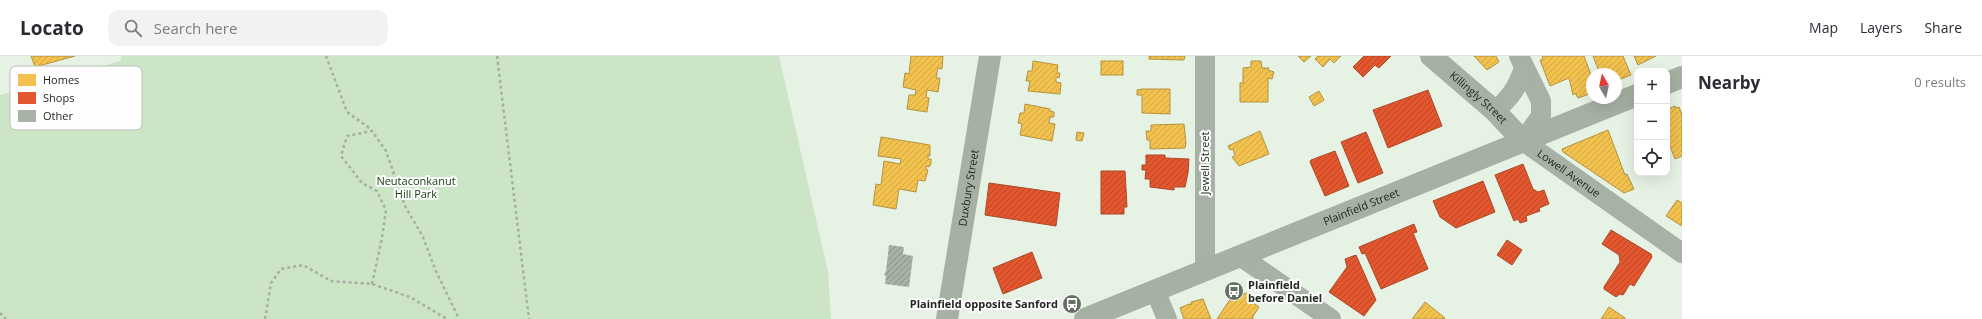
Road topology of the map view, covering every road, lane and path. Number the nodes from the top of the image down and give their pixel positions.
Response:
1 (326, 56) edge
2 (497, 56) edge
3 (990, 56) edge
4 (1205, 56) edge
5 (1431, 56) edge
6 (1522, 62) edge
7 (1682, 76) edge
8 (1670, 82) edge
9 (1634, 96) edge
10 (1495, 111) junction
11 (372, 130) junction
12 (1523, 141) junction
13 (1682, 254) edge
14 (1240, 256) junction
15 (1205, 270) junction
16 (372, 284) junction
17 (1155, 290) junction
18 (0, 313) edge
19 (6, 319) edge
20 (265, 319) edge
21 (447, 319) edge
22 (459, 319) edge
23 (529, 319) edge
24 (947, 319) edge
25 (1085, 319) edge
26 (1167, 319) edge
27 (1331, 319) edge

1 - 11 path
2 - 23 path
3 - 24 main road, Duxbury Street
4 - 15 street, Jewell Street
5 - 10 main road, Killingly Street
6 - 10 street
6 - 12 street
7 - 8 main road
9 - 12 main road, Plainfield Street
10 - 12 main road, Killingly Street
11 - 16 path
11 - 22 path
12 - 13 street, Lowell Avenue
12 - 14 main road, Plainfield Street
14 - 15 main road, Plainfield Street
14 - 27 street
15 - 17 main road, Plainfield Street
16 - 20 path
16 - 21 path
17 - 25 main road, Plainfield Street
17 - 26 street
18 - 19 path

